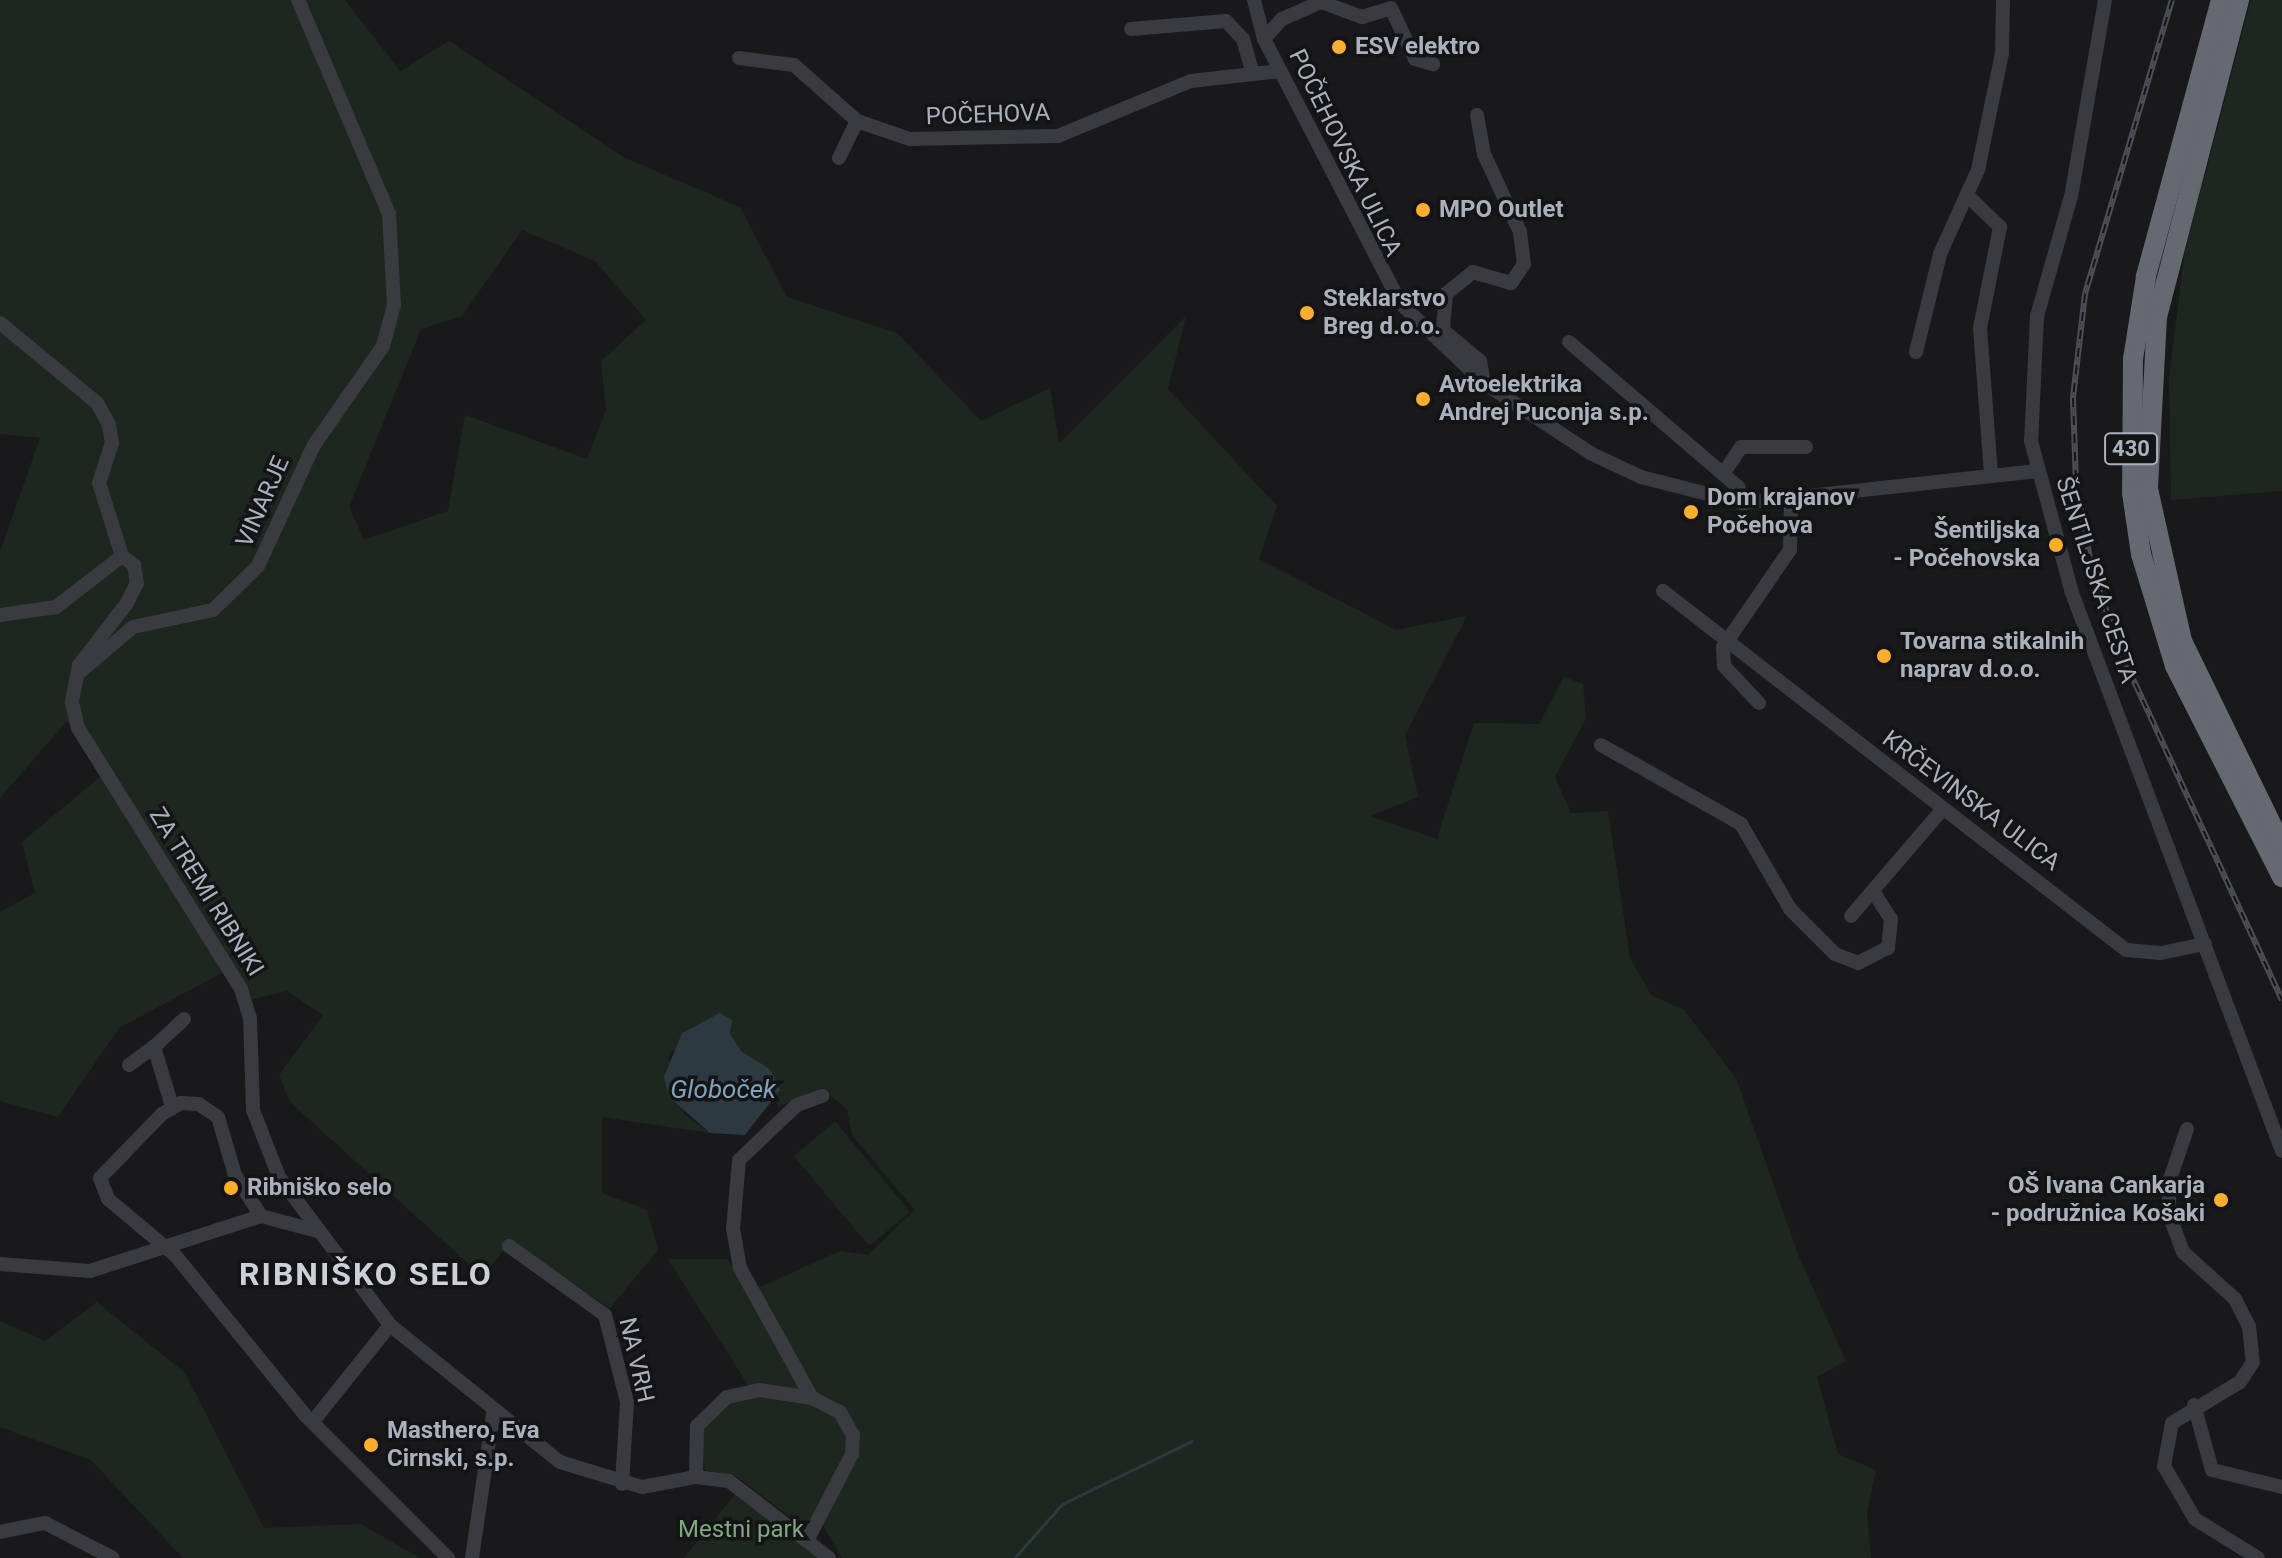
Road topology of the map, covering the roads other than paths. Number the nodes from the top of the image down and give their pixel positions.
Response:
1 (298, 0) edge
2 (1254, 0) edge
3 (2003, 0) edge
4 (2105, 0) edge
5 (2221, 0) edge
6 (2239, 0) edge
7 (1131, 29) dead end
8 (1264, 39) junction
9 (739, 58) dead end
10 (1433, 64) dead end
11 (1264, 70) junction
12 (1477, 115) dead end
13 (857, 121) junction
14 (839, 158) dead end
15 (1968, 196) junction
16 (0, 323) edge
17 (1569, 342) dead end
18 (1916, 352) dead end
19 (1484, 383) junction
20 (1806, 447) dead end
21 (2036, 471) junction
22 (1723, 474) junction
23 (1991, 475) junction
24 (1791, 502) junction
25 (1743, 503) junction
26 (122, 556) junction
27 (1663, 591) dead end
28 (0, 615) edge
29 (1726, 637) junction
30 (80, 672) junction
31 (1759, 703) dead end
32 (1601, 745) dead end
33 (1942, 810) junction
34 (2282, 846) edge
35 (2282, 877) edge
36 (1874, 893) junction
37 (1851, 916) dead end
38 (2205, 944) junction
39 (184, 1019) dead end
40 (154, 1047) junction
41 (129, 1065) dead end
42 (822, 1096) dead end
43 (172, 1106) junction
44 (2187, 1129) dead end
45 (2282, 1151) edge
46 (261, 1216) junction
47 (317, 1231) junction
48 (146, 1241) junction
49 (509, 1246) dead end
50 (163, 1247) junction
51 (0, 1264) edge
52 (390, 1325) junction
53 (812, 1398) junction
54 (2194, 1405) junction
55 (493, 1414) junction
56 (314, 1420) junction
57 (696, 1477) junction
58 (622, 1484) junction
59 (2282, 1487) edge
60 (0, 1532) edge
61 (808, 1539) junction
62 (113, 1558) edge
63 (448, 1558) edge
64 (472, 1558) edge
65 (829, 1558) edge
66 (2258, 1558) edge

1 - 30 street, VINARJE
2 - 8 street, POČEHOVSKA ULICA
3 - 15 street
4 - 21 street, ŠENTILJSKA CESTA
5 - 35 highway, 430
6 - 34 highway, 430
7 - 11 street
8 - 10 street
8 - 11 street, POČEHOVSKA ULICA
9 - 13 street, POČEHOVA
11 - 13 street, POČEHOVA
11 - 19 street, POČEHOVSKA ULICA
12 - 19 street
13 - 14 street
15 - 18 street
15 - 23 street
16 - 26 street
17 - 22 street
19 - 25 street, POČEHOVSKA ULICA
20 - 22 street
21 - 23 street, POČEHOVSKA ULICA
21 - 38 street, ŠENTILJSKA CESTA
22 - 25 street
23 - 24 street, POČEHOVSKA ULICA
24 - 25 street, POČEHOVSKA ULICA
24 - 29 street
26 - 28 street
26 - 30 street
27 - 29 street, KRČEVINSKA ULICA
29 - 31 street
29 - 33 street, KRČEVINSKA ULICA
30 - 47 street, ZA TREMI RIBNIKI
32 - 36 street
33 - 36 street
33 - 38 street, KRČEVINSKA ULICA
36 - 37 street
38 - 45 street, ŠENTILJSKA CESTA
39 - 40 street
40 - 41 street
40 - 43 street
42 - 53 street
43 - 46 street
43 - 48 street
44 - 54 street
46 - 47 street
46 - 50 street
47 - 52 street, ZA TREMI RIBNIKI
48 - 50 street
48 - 51 street
49 - 58 street, NA VRH
50 - 56 street
52 - 55 street, ZA TREMI RIBNIKI
52 - 56 street
53 - 57 street
53 - 61 street
54 - 59 street
54 - 66 street
55 - 58 street, ZA TREMI RIBNIKI
55 - 64 street
56 - 63 street
57 - 58 street, ZA TREMI RIBNIKI
57 - 61 street, ZA TREMI RIBNIKI
60 - 62 street
61 - 65 street, ZA TREMI RIBNIKI

